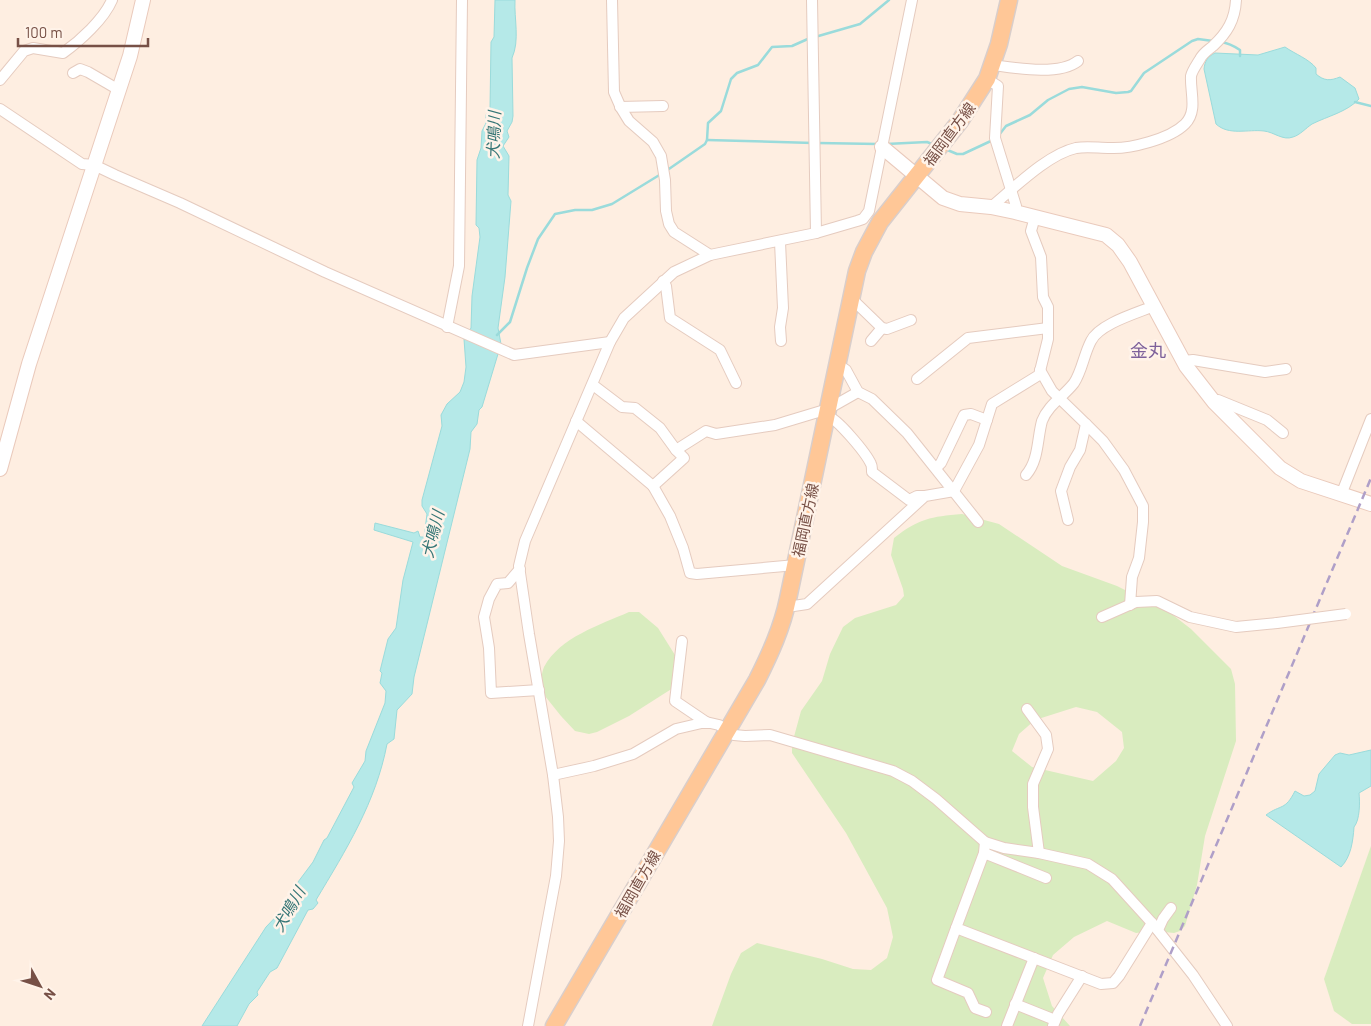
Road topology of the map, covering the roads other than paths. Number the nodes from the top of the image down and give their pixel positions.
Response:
1 (112, 0) edge
2 (143, 0) edge
3 (462, 0) edge
4 (612, 0) edge
5 (812, 0) edge
6 (912, 0) edge
7 (1009, 0) edge
8 (1236, 0) edge
9 (1078, 61) dead end
10 (990, 72) junction
11 (73, 73) dead end
12 (0, 80) edge
13 (119, 90) junction
14 (663, 106) dead end
15 (620, 107) junction
16 (0, 109) edge
17 (882, 147) junction
18 (94, 165) junction
19 (916, 176) junction
20 (1011, 190) junction
21 (991, 207) junction
22 (1016, 212) junction
23 (1035, 217) junction
24 (816, 234) junction
25 (780, 242) junction
26 (710, 255) junction
27 (663, 281) junction
28 (851, 298) junction
29 (1154, 306) junction
30 (911, 320) dead end
31 (447, 327) junction
32 (882, 328) junction
33 (1048, 328) junction
34 (781, 341) dead end
35 (871, 341) dead end
36 (610, 342) junction
37 (1184, 361) junction
38 (837, 364) junction
39 (1286, 369) dead end
40 (1040, 370) junction
41 (917, 379) dead end
42 (736, 383) dead end
43 (593, 385) junction
44 (858, 392) junction
45 (1060, 398) junction
46 (1214, 402) junction
47 (827, 412) junction
48 (1371, 419) edge
49 (987, 420) junction
50 (576, 421) junction
51 (1086, 424) junction
52 (1283, 433) dead end
53 (676, 450) junction
54 (936, 468) junction
55 (0, 469) edge
56 (1026, 475) dead end
57 (653, 486) junction
58 (954, 491) junction
59 (1341, 494) junction
60 (925, 496) junction
61 (1371, 504) edge
62 (1068, 520) dead end
63 (978, 522) dead end
64 (796, 565) junction
65 (520, 569) junction
66 (1130, 605) junction
67 (786, 607) junction
68 (1346, 614) dead end
69 (1102, 617) dead end
70 (682, 641) dead end
71 (539, 690) junction
72 (1028, 709) dead end
73 (706, 722) junction
74 (726, 731) junction
75 (553, 775) junction
76 (984, 848) junction
77 (1039, 853) junction
78 (1046, 878) dead end
79 (1171, 908) dead end
80 (1155, 926) junction
81 (956, 928) junction
82 (1034, 958) junction
83 (1082, 976) junction
84 (1015, 1004) junction
85 (986, 1012) dead end
86 (1054, 1023) edge
87 (1229, 1025) edge
88 (528, 1026) edge
89 (554, 1026) edge
90 (1007, 1026) edge

1 - 12 street
2 - 13 street
3 - 31 street
4 - 15 street
5 - 24 street
6 - 17 street
7 - 10 main road, 福岡直方線
8 - 20 street
9 - 10 street
10 - 19 main road, 福岡直方線
10 - 20 street
11 - 13 street
13 - 18 street
14 - 15 street
15 - 26 street
16 - 18 street
17 - 19 street
17 - 24 street
18 - 31 street
18 - 55 street
19 - 21 street
19 - 28 main road, 福岡直方線
20 - 21 street
20 - 22 street
21 - 22 street
22 - 23 street
23 - 29 street
23 - 33 street
24 - 25 street
25 - 26 street
25 - 34 street
26 - 27 street
27 - 36 street
27 - 42 street
28 - 32 street
28 - 38 main road, 福岡直方線
29 - 37 street
29 - 45 street
30 - 32 street
31 - 36 street
32 - 35 street
33 - 40 street
33 - 41 street
36 - 43 street
37 - 39 street
37 - 46 street
38 - 44 street
38 - 47 main road, 福岡直方線
40 - 45 street
40 - 49 street
43 - 50 street
43 - 53 street
44 - 47 street
44 - 54 street
45 - 51 street
45 - 56 street
46 - 52 street
46 - 59 street
47 - 53 street
47 - 60 street
47 - 64 main road, 福岡直方線
48 - 59 street
49 - 54 street
49 - 58 street
50 - 57 street
50 - 65 street
51 - 62 street
51 - 66 street
53 - 57 street
54 - 58 street
57 - 64 street
58 - 60 street
58 - 63 street
59 - 61 street
60 - 67 street
64 - 67 main road, 福岡直方線
65 - 71 street
65 - 71 street
66 - 68 street, bridge
66 - 69 street
67 - 74 main road, 福岡直方線
70 - 73 street
71 - 75 street
72 - 77 street
73 - 74 street
73 - 75 street
74 - 76 street
74 - 89 main road, 福岡直方線
75 - 88 street
76 - 77 street
76 - 78 street
76 - 81 street
77 - 80 street
79 - 80 street
80 - 83 street
80 - 87 street
81 - 82 street
81 - 85 street
82 - 83 street
82 - 84 street
83 - 86 street
84 - 86 street
84 - 90 street

